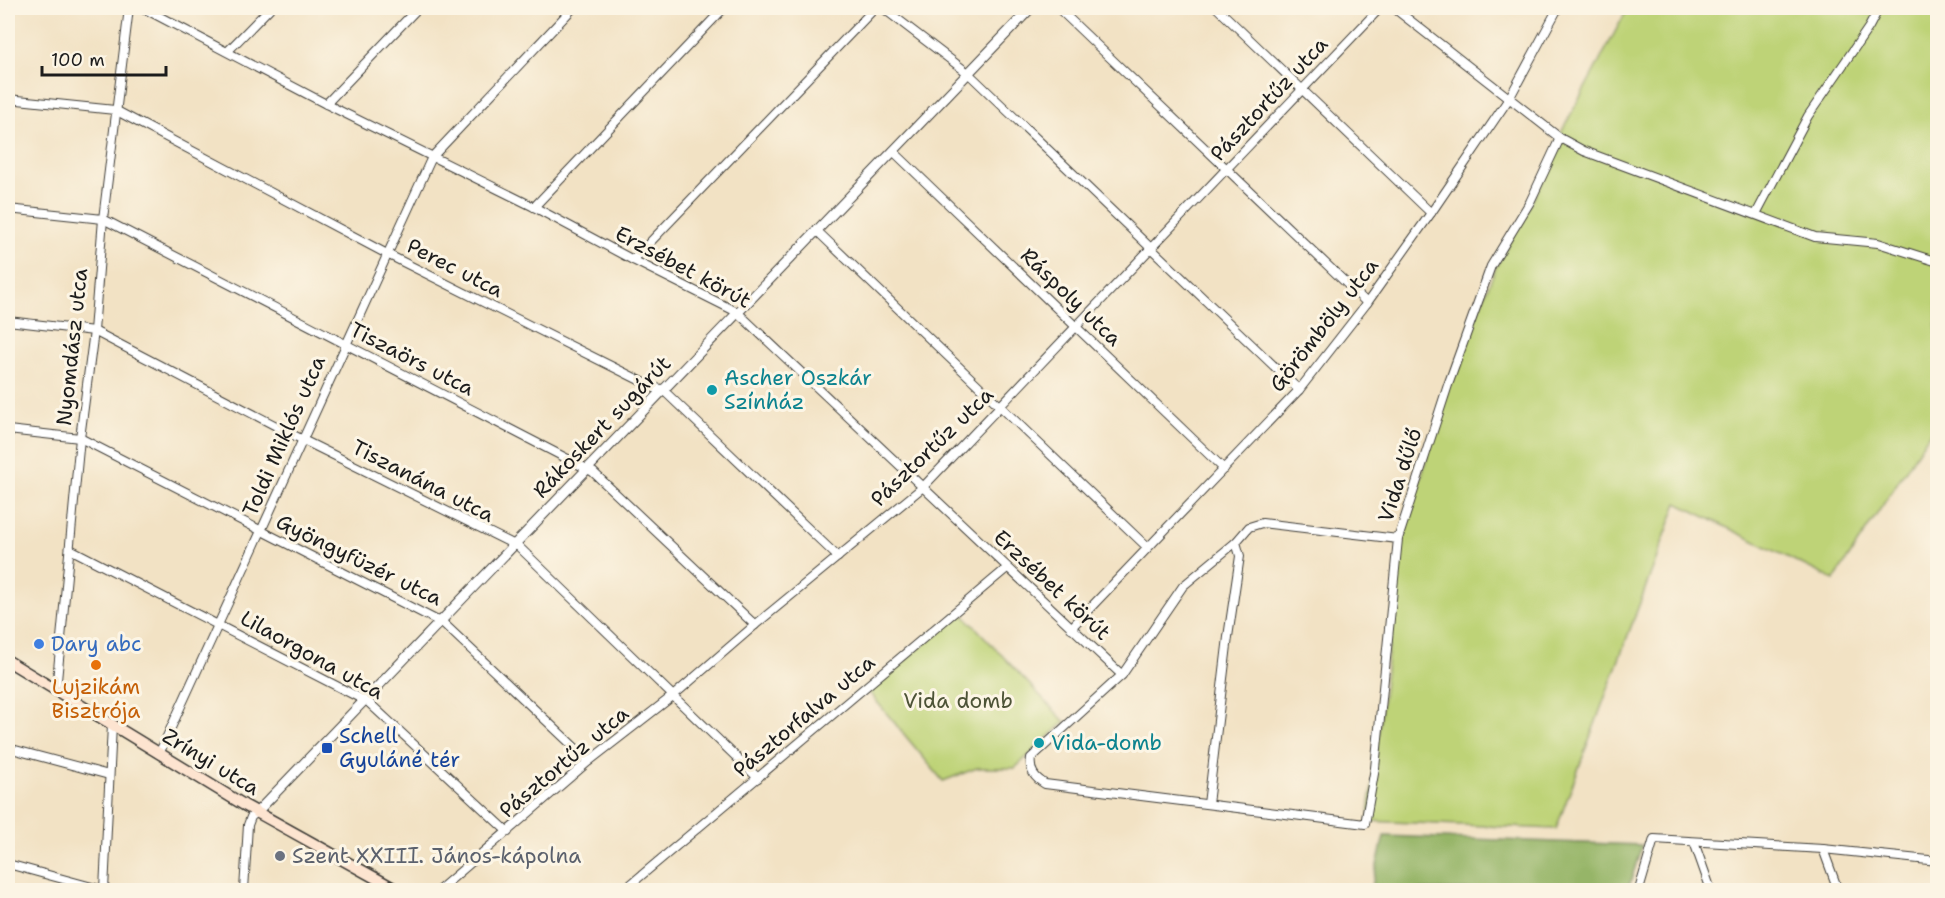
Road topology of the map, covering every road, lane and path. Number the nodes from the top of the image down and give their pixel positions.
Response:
1 (129, 8) edge
2 (143, 8) edge
3 (270, 8) edge
4 (418, 8) edge
5 (573, 8) edge
6 (724, 8) edge
7 (875, 8) edge
8 (883, 8) edge
9 (1030, 8) edge
10 (1058, 8) edge
11 (1217, 8) edge
12 (1380, 8) edge
13 (1394, 8) edge
14 (1558, 8) edge
15 (1879, 8) edge
16 (228, 51) junction
17 (968, 73) junction
18 (1302, 88) junction
19 (1510, 97) junction
20 (8, 99) edge
21 (326, 104) junction
22 (115, 110) junction
23 (1560, 138) junction
24 (893, 151) junction
25 (432, 157) junction
26 (1227, 169) junction
27 (534, 207) junction
28 (8, 209) edge
29 (1431, 213) junction
30 (1756, 214) junction
31 (103, 219) junction
32 (816, 230) junction
33 (1151, 249) junction
34 (387, 254) junction
35 (633, 260) junction
36 (1938, 262) edge
37 (1367, 303) junction
38 (737, 312) junction
39 (8, 321) edge
40 (1076, 327) junction
41 (94, 331) junction
42 (345, 345) junction
43 (663, 389) junction
44 (1299, 390) junction
45 (1000, 406) junction
46 (8, 430) edge
47 (80, 438) junction
48 (303, 440) junction
49 (587, 469) junction
50 (1224, 469) junction
51 (922, 487) junction
52 (260, 532) junction
53 (1398, 539) junction
54 (1236, 542) junction
55 (514, 545) junction
56 (1147, 547) junction
57 (70, 549) junction
58 (838, 557) junction
59 (1007, 568) junction
60 (441, 621) junction
61 (219, 625) junction
62 (755, 625) junction
63 (1071, 628) junction
64 (8, 661) edge
65 (1122, 675) junction
66 (56, 691) junction
67 (674, 695) junction
68 (366, 700) junction
69 (112, 725) junction
70 (8, 748) edge
71 (159, 754) junction
72 (590, 761) junction
73 (109, 775) junction
74 (758, 778) junction
75 (1208, 804) junction
76 (257, 812) junction
77 (508, 832) junction
78 (1694, 842) junction
79 (1823, 849) junction
80 (1938, 861) edge
81 (8, 864) edge
82 (103, 891) edge
83 (244, 891) edge
84 (397, 891) edge
85 (439, 891) edge
86 (624, 891) edge
87 (1639, 891) edge
88 (1711, 891) edge
89 (1838, 891) edge

1 - 22 street, Nyomdász utca
2 - 16 street, Erzsébet körút
3 - 16 street
4 - 21 street
5 - 25 street, Toldi Miklós utca
6 - 27 street
7 - 35 street
8 - 17 street
9 - 17 street, Rákoskert sugárút
10 - 26 street
11 - 18 street
12 - 18 street, Pásztortűz utca
13 - 19 street
14 - 19 street, Görömböly utca
15 - 30 street
16 - 21 street, Erzsébet körút
17 - 24 street, Rákoskert sugárút
17 - 33 street
18 - 26 street, Pásztortűz utca
18 - 29 street
19 - 23 street
19 - 29 street, Görömböly utca
20 - 22 street, Perec utca
21 - 25 street, Erzsébet körút
22 - 31 street, Nyomdász utca
22 - 34 street, Perec utca
23 - 30 street
23 - 53 street, Vida dűlő
24 - 32 street, Rákoskert sugárút
24 - 40 street, Ráspoly utca
25 - 27 street, Erzsébet körút
25 - 34 street, Toldi Miklós utca
26 - 33 street, Pásztortűz utca
26 - 37 street
27 - 35 street, Erzsébet körút
28 - 31 street, Tiszaörs utca
29 - 37 street, Görömböly utca
30 - 36 street
31 - 41 street, Nyomdász utca
31 - 42 street, Tiszaörs utca
32 - 38 street, Rákoskert sugárút
32 - 45 street
33 - 40 street, Pásztortűz utca
33 - 44 street
34 - 42 street, Toldi Miklós utca
34 - 43 street, Perec utca
35 - 38 street, Erzsébet körút
37 - 44 street, Görömböly utca
38 - 43 street, Rákoskert sugárút
38 - 51 street, Erzsébet körút
39 - 41 street, Tiszanána utca
40 - 45 street, Pásztortűz utca
40 - 50 street, Ráspoly utca
41 - 47 street, Nyomdász utca
41 - 48 street, Tiszanána utca
42 - 48 street, Toldi Miklós utca
42 - 49 street, Tiszaörs utca
43 - 49 street, Rákoskert sugárút
43 - 58 street, Perec utca
44 - 50 street, Görömböly utca
45 - 51 street, Pásztortűz utca
45 - 56 street
46 - 47 street, Gyöngyfüzér utca
47 - 52 street, Gyöngyfüzér utca
47 - 57 street, Nyomdász utca
48 - 52 street, Toldi Miklós utca
48 - 55 street, Tiszanána utca
49 - 55 street, Rákoskert sugárút
49 - 62 street, Tiszaörs utca
50 - 56 street, Görömböly utca
51 - 58 street, Pásztortűz utca
51 - 59 street, Erzsébet körút
52 - 60 street, Gyöngyfüzér utca
52 - 61 street, Toldi Miklós utca
53 - 54 street, Vida dűlő
53 - 75 street
54 - 65 street, Vida dűlő
54 - 75 street
55 - 60 street, Rákoskert sugárút
55 - 67 street, Tiszanána utca
56 - 63 street, Görömböly utca
57 - 61 street, Lilaorgona utca
57 - 66 street, Nyomdász utca
58 - 62 street, Pásztortűz utca
59 - 63 street, Erzsébet körút
59 - 74 street, Pásztorfalva utca
60 - 68 street, Rákoskert sugárút
60 - 72 street, Gyöngyfüzér utca
61 - 68 street, Lilaorgona utca
61 - 71 street, Toldi Miklós utca
62 - 67 street, Pásztortűz utca
63 - 65 street, Erzsébet körút
64 - 66 main road, Zrínyi utca
65 - 75 street, Vida dűlő
66 - 69 main road, Zrínyi utca
67 - 72 street, Pásztortűz utca
67 - 74 street, Tiszanána utca
68 - 76 street, Rákoskert sugárút
68 - 77 street, Lilaorgona utca
69 - 71 main road, Zrínyi utca
69 - 73 street
70 - 73 street
71 - 76 main road, Zrínyi utca
72 - 77 street, Pásztortűz utca
73 - 82 street
74 - 86 street, Pásztorfalva utca
76 - 83 street, Rákoskert sugárút
76 - 84 main road, Zrínyi utca
77 - 85 street, Pásztortűz utca
78 - 79 street
78 - 87 street
78 - 88 street
79 - 80 street
79 - 89 street
81 - 82 street

